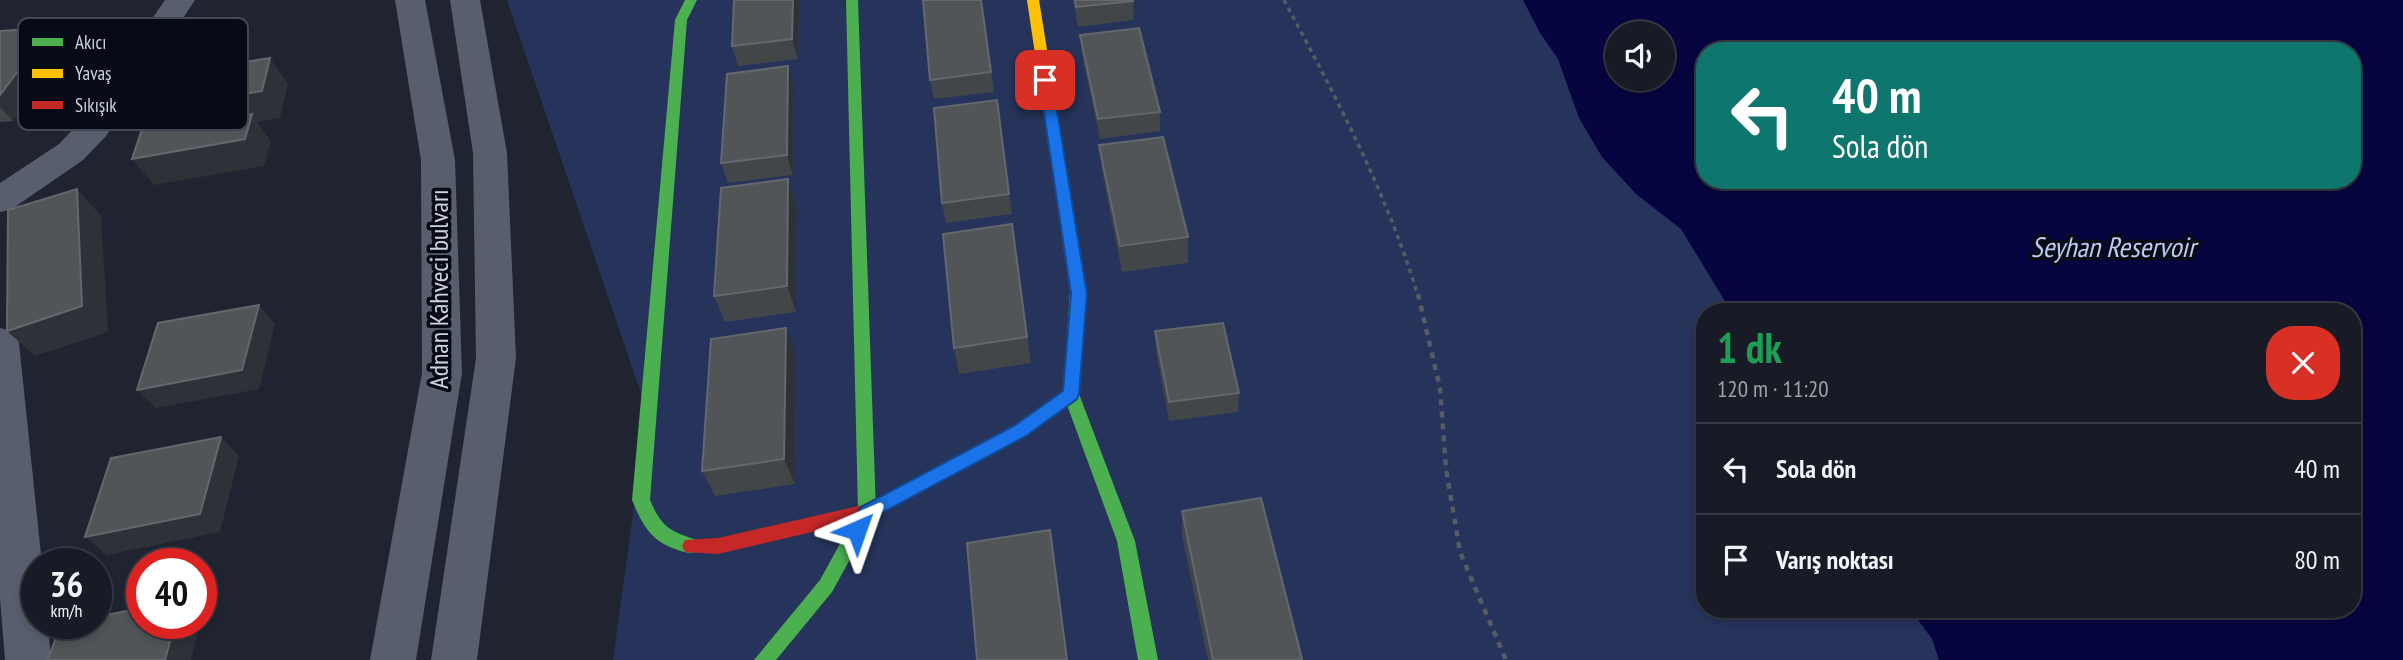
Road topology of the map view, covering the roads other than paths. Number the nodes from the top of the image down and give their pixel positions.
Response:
1 (180, 0) edge
2 (410, 0) edge
3 (465, 0) edge
4 (691, 0) edge
5 (852, 0) edge
6 (1033, 0) edge
7 (168, 18) edge
8 (92, 130) edge
9 (0, 200) edge
10 (0, 343) edge
11 (1071, 394) junction
12 (867, 512) junction
13 (28, 660) edge
14 (393, 660) edge
15 (454, 660) edge
16 (764, 660) edge
17 (1148, 660) edge

1 - 7 street
2 - 14 street, Adnan Kahveci bulvarı
3 - 15 street, Adnan Kahveci bulvarı
4 - 12 street
5 - 12 street
6 - 11 street
8 - 9 street
10 - 13 street
11 - 12 street
11 - 17 street
12 - 16 street

